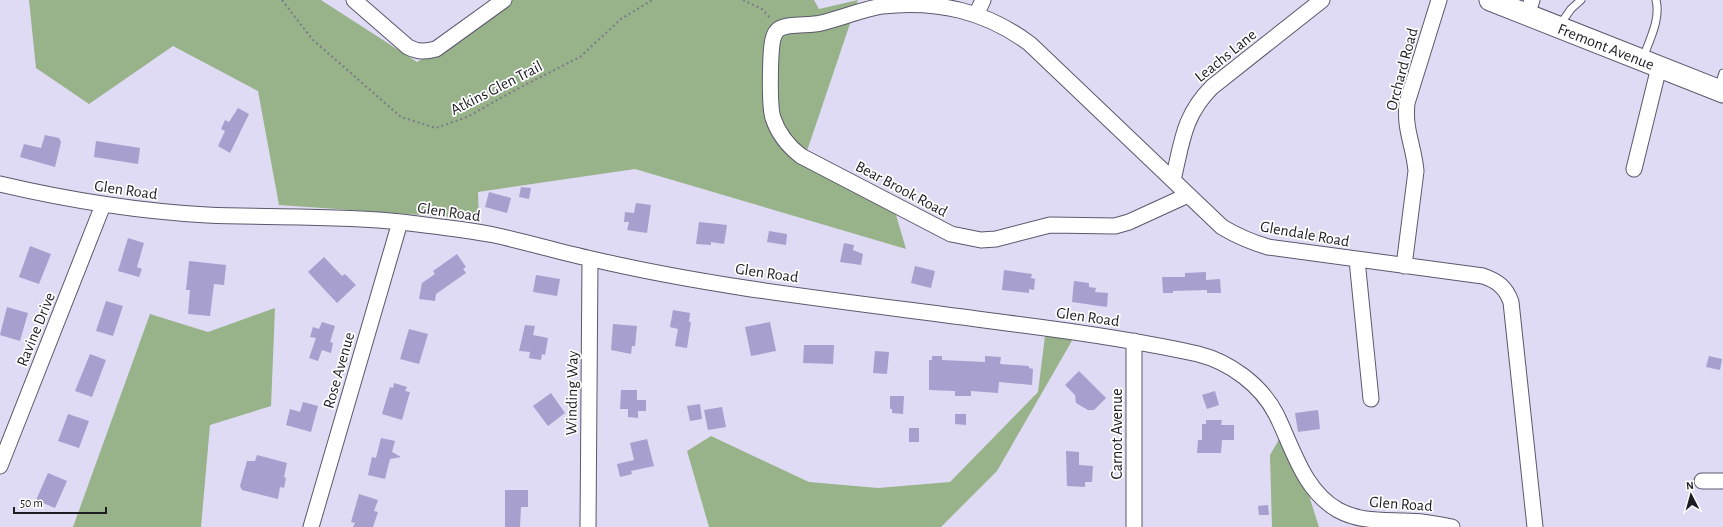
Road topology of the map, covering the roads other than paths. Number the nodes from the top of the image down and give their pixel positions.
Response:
1 (354, 0) edge
2 (504, 0) edge
3 (1322, 0) edge
4 (1439, 0) edge
5 (1490, 0) edge
6 (1581, 0) edge
7 (1656, 0) edge
8 (980, 6) edge
9 (1530, 8) edge
10 (1559, 27) junction
11 (780, 29) joint
12 (1650, 64) junction
13 (1721, 85) edge
14 (1634, 169) dead end
15 (1173, 180) junction
16 (0, 184) edge
17 (1188, 195) junction
18 (103, 205) junction
19 (400, 222) junction
20 (590, 259) junction
21 (1357, 260) junction
22 (1404, 266) junction
23 (1134, 341) junction
24 (1371, 399) dead end
25 (0, 466) edge
26 (1702, 481) dead end
27 (1723, 482) edge
28 (311, 527) edge
29 (588, 527) edge
30 (1134, 527) edge
31 (1452, 527) edge
32 (1535, 527) edge

1 - 2 street
3 - 15 street, Leachs Lane
4 - 22 street, Orchard Road
5 - 9 street, Fremont Avenue
6 - 10 lane
7 - 12 lane
8 - 11 street, Glendale Road
8 - 15 street, Glendale Road
9 - 10 street, Fremont Avenue
10 - 12 street, Fremont Avenue
11 - 17 street, Bear Brook Road
12 - 13 street, Fremont Avenue
12 - 14 street
15 - 17 street, Glendale Road
16 - 18 street, Glen Road
17 - 21 street, Glendale Road
18 - 19 street, Glen Road
18 - 25 street, Ravine Drive
19 - 20 street, Glen Road
19 - 28 street, Rose Avenue
20 - 23 street, Glen Road
20 - 29 street, Winding Way
21 - 22 street, Glendale Road
21 - 24 street
22 - 32 street, Glendale Road
23 - 30 street, Carnot Avenue
23 - 31 street, Glen Road
26 - 27 street

